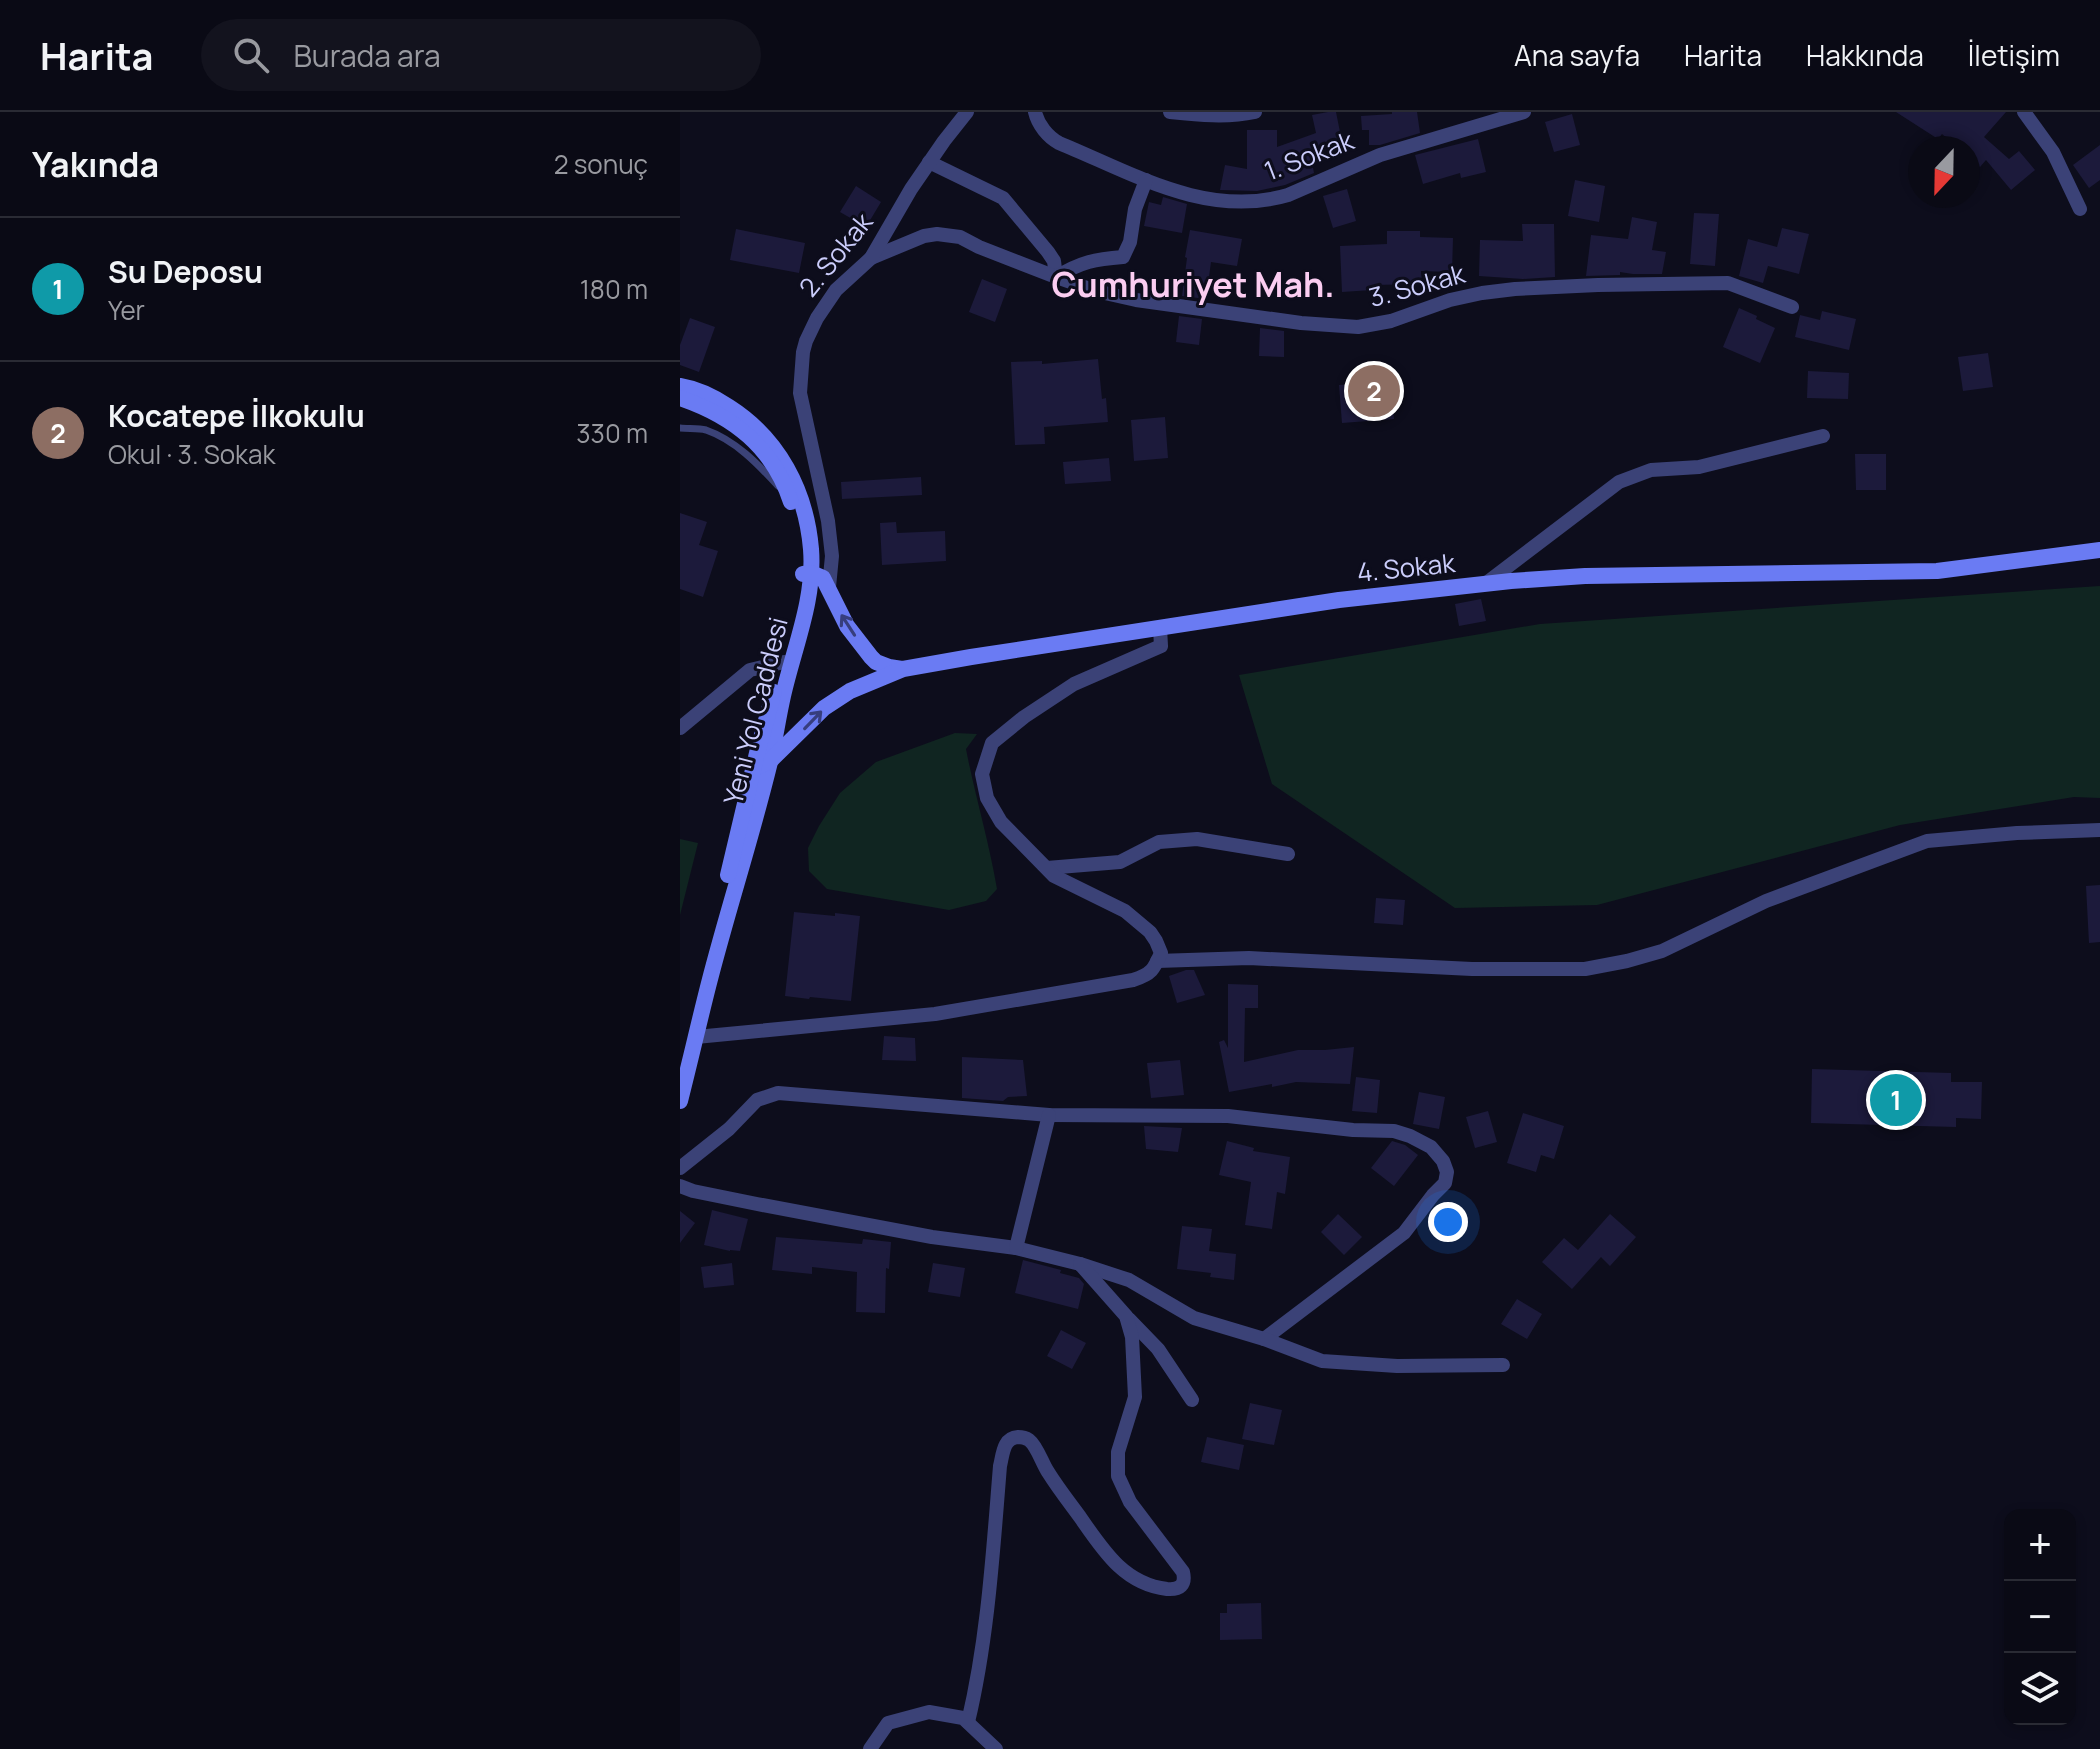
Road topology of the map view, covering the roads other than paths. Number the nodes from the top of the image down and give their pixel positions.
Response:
1 (967, 112) edge
2 (1035, 112) edge
3 (1170, 112) edge
4 (1255, 112) edge
5 (1524, 112) edge
6 (2024, 112) edge
7 (929, 162) junction
8 (1146, 180) junction
9 (2080, 209) dead end
10 (871, 258) junction
11 (1056, 277) junction
12 (1792, 307) dead end
13 (680, 386) edge
14 (680, 398) edge
15 (680, 428) edge
16 (1823, 436) dead end
17 (789, 494) junction
18 (2100, 550) edge
19 (807, 573) junction
20 (1485, 584) junction
21 (829, 587) junction
22 (1160, 628) junction
23 (784, 662) junction
24 (903, 669) junction
25 (680, 728) edge
26 (770, 761) junction
27 (753, 769) junction
28 (2100, 830) edge
29 (1288, 854) dead end
30 (1047, 868) junction
31 (1157, 961) junction
32 (696, 1037) junction
33 (680, 1058) edge
34 (680, 1101) edge
35 (1049, 1115) junction
36 (680, 1168) edge
37 (680, 1186) edge
38 (1016, 1248) junction
39 (1080, 1264) junction
40 (1126, 1316) junction
41 (1264, 1339) junction
42 (1503, 1365) dead end
43 (1192, 1400) dead end
44 (968, 1722) junction
45 (870, 1749) edge
46 (996, 1749) edge

1 - 7 street, 2. Sokak
2 - 8 street, 1. Sokak
3 - 4 street
5 - 8 street, 1. Sokak
6 - 9 street
7 - 10 street, 2. Sokak
7 - 11 street
8 - 11 street
10 - 11 street, 3. Sokak
10 - 21 street, 2. Sokak
11 - 12 street, 3. Sokak
13 - 19 street, Yeni Yol Caddesi
14 - 17 street, Yeni Yol Caddesi
15 - 17 lane
16 - 20 street
17 - 19 street, Yeni Yol Caddesi
18 - 20 street, 4. Sokak
19 - 21 street, 2. Sokak
19 - 23 street, Yeni Yol Caddesi
19 - 26 street, Yeni Yol Caddesi
20 - 22 street, 4. Sokak
24 -> 21 street, 2. Sokak
22 - 24 street, 4. Sokak
22 - 30 street
23 - 25 street
23 - 27 street, Yeni Yol Caddesi
26 -> 24 street, 4. Sokak
26 - 27 street, 4. Sokak
26 - 32 street, Yeni Yol Caddesi
27 - 33 street, Yeni Yol Caddesi
28 - 31 street
29 - 30 street
30 - 31 street
31 - 32 street
32 - 34 street, Yeni Yol Caddesi
35 - 36 street
35 - 38 street
35 - 41 street
37 - 38 street
38 - 39 street
39 - 40 street
39 - 41 street
40 - 43 street
40 - 44 street
41 - 42 street
44 - 45 street
44 - 46 street

